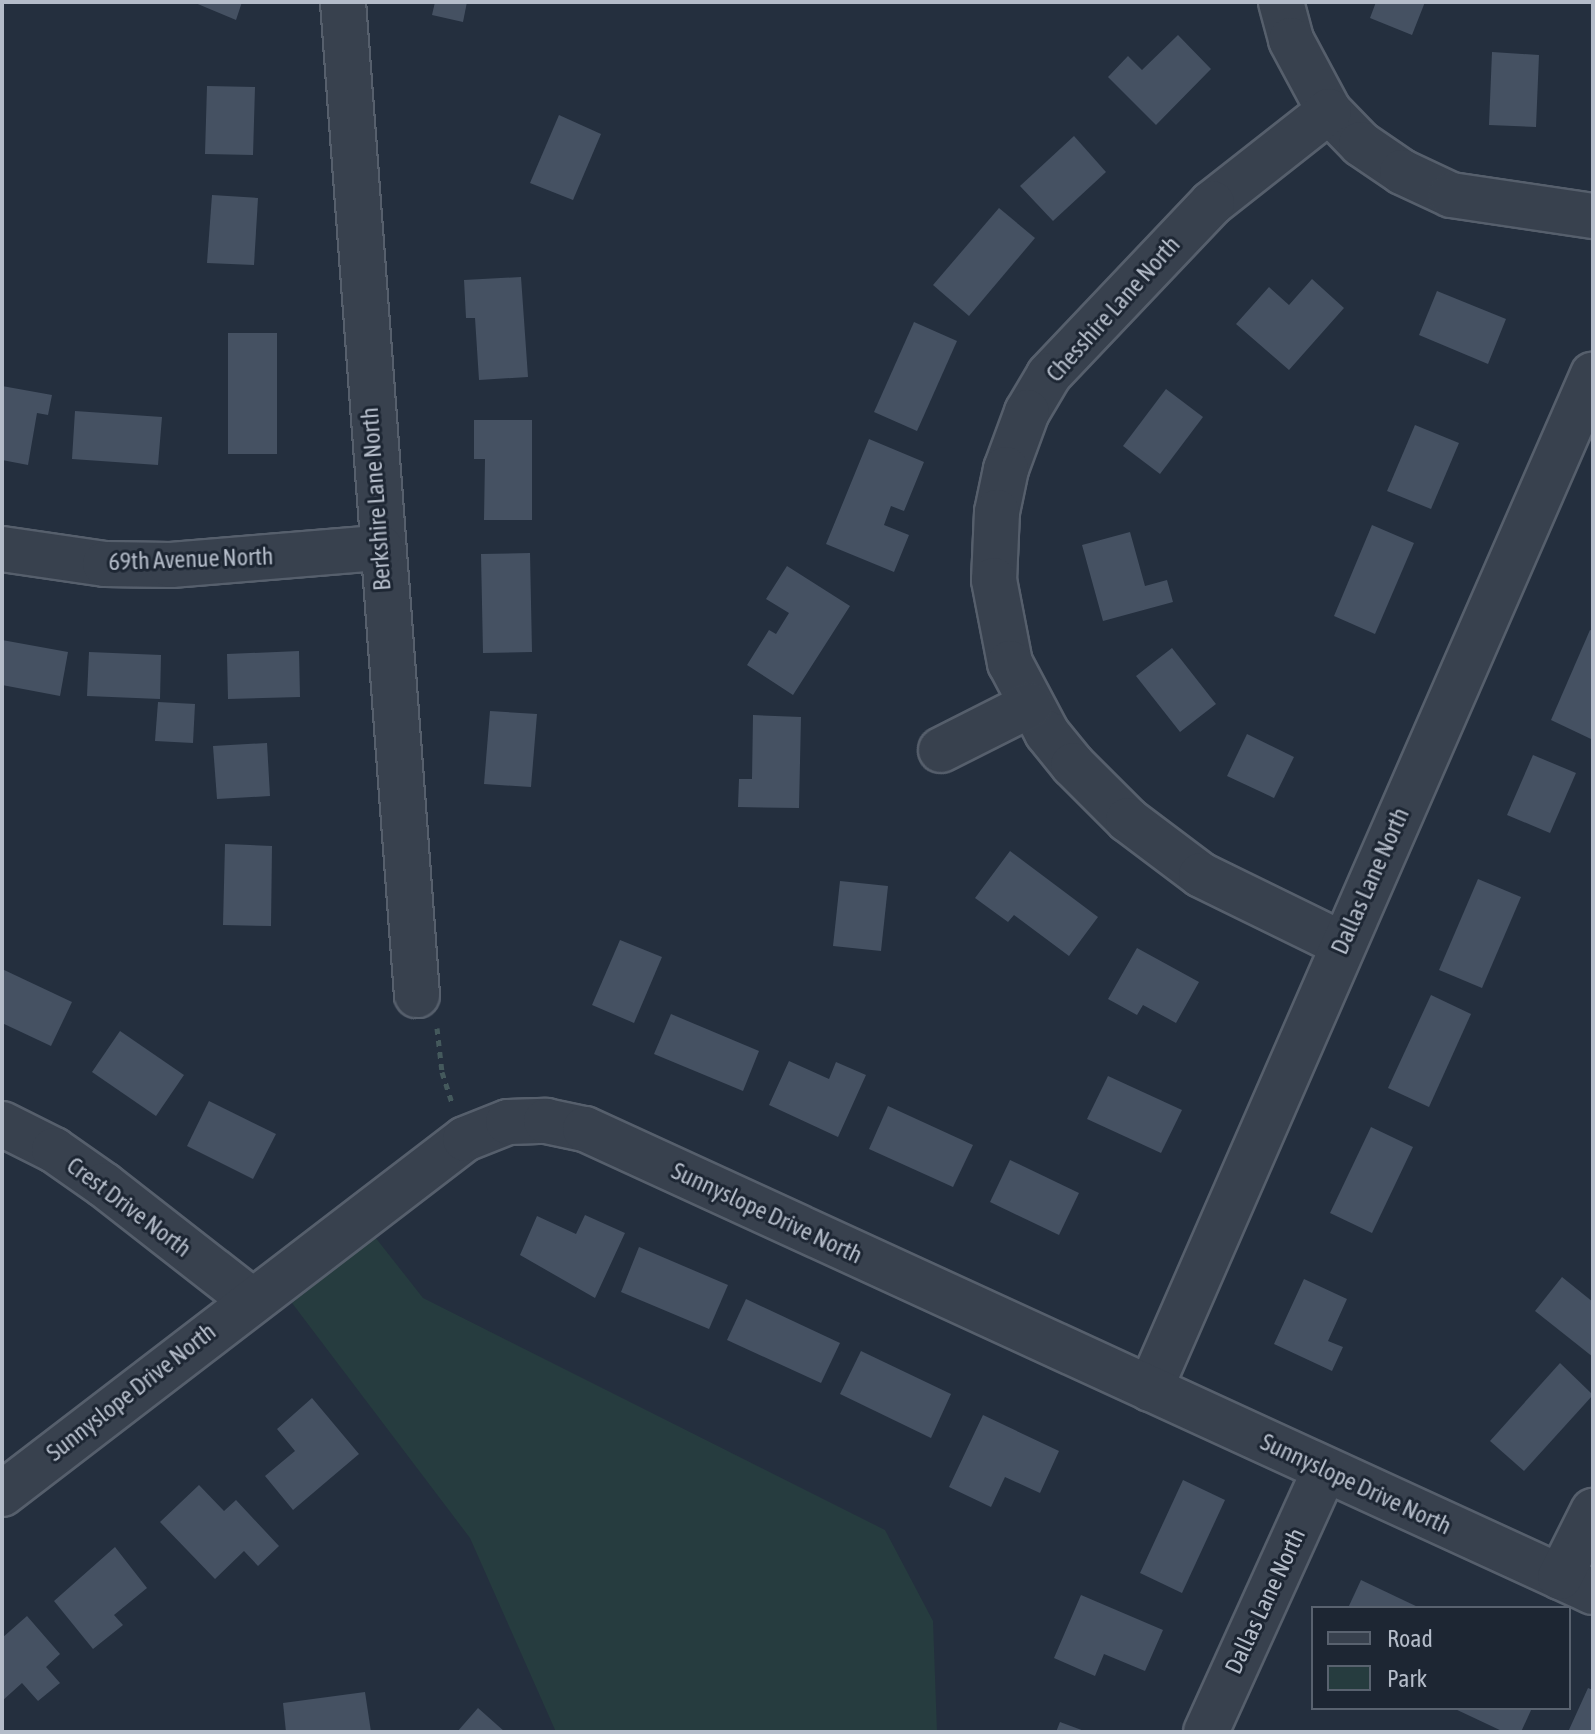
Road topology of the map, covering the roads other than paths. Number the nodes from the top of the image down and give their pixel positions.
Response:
1 (343, 2) edge
2 (1281, 2) edge
3 (1329, 111) junction
4 (1593, 216) edge
5 (1593, 374) edge
6 (380, 548) junction
7 (2, 549) edge
8 (1030, 705) junction
9 (941, 750) dead end
10 (1342, 944) junction
11 (417, 995) road end
12 (2, 1124) edge
13 (250, 1299) junction
14 (1150, 1389) junction
15 (1325, 1470) junction
16 (2, 1494) edge
17 (1593, 1511) edge
18 (1577, 1585) edge
19 (1206, 1732) edge

1 - 6 street, Berkshire Lane North
2 - 3 street
3 - 4 street
3 - 8 street, Chesshire Lane North
5 - 10 street, Dallas Lane North
6 - 7 street, 69th Avenue North
6 - 11 street, Berkshire Lane North
8 - 9 street
8 - 10 street, Chesshire Lane North
10 - 14 street, Dallas Lane North
12 - 13 street, Crest Drive North
13 - 14 street, Sunnyslope Drive North
13 - 16 street, Sunnyslope Drive North
14 - 15 street, Sunnyslope Drive North
15 - 18 street, Sunnyslope Drive North
15 - 19 street, Dallas Lane North
17 - 18 street

